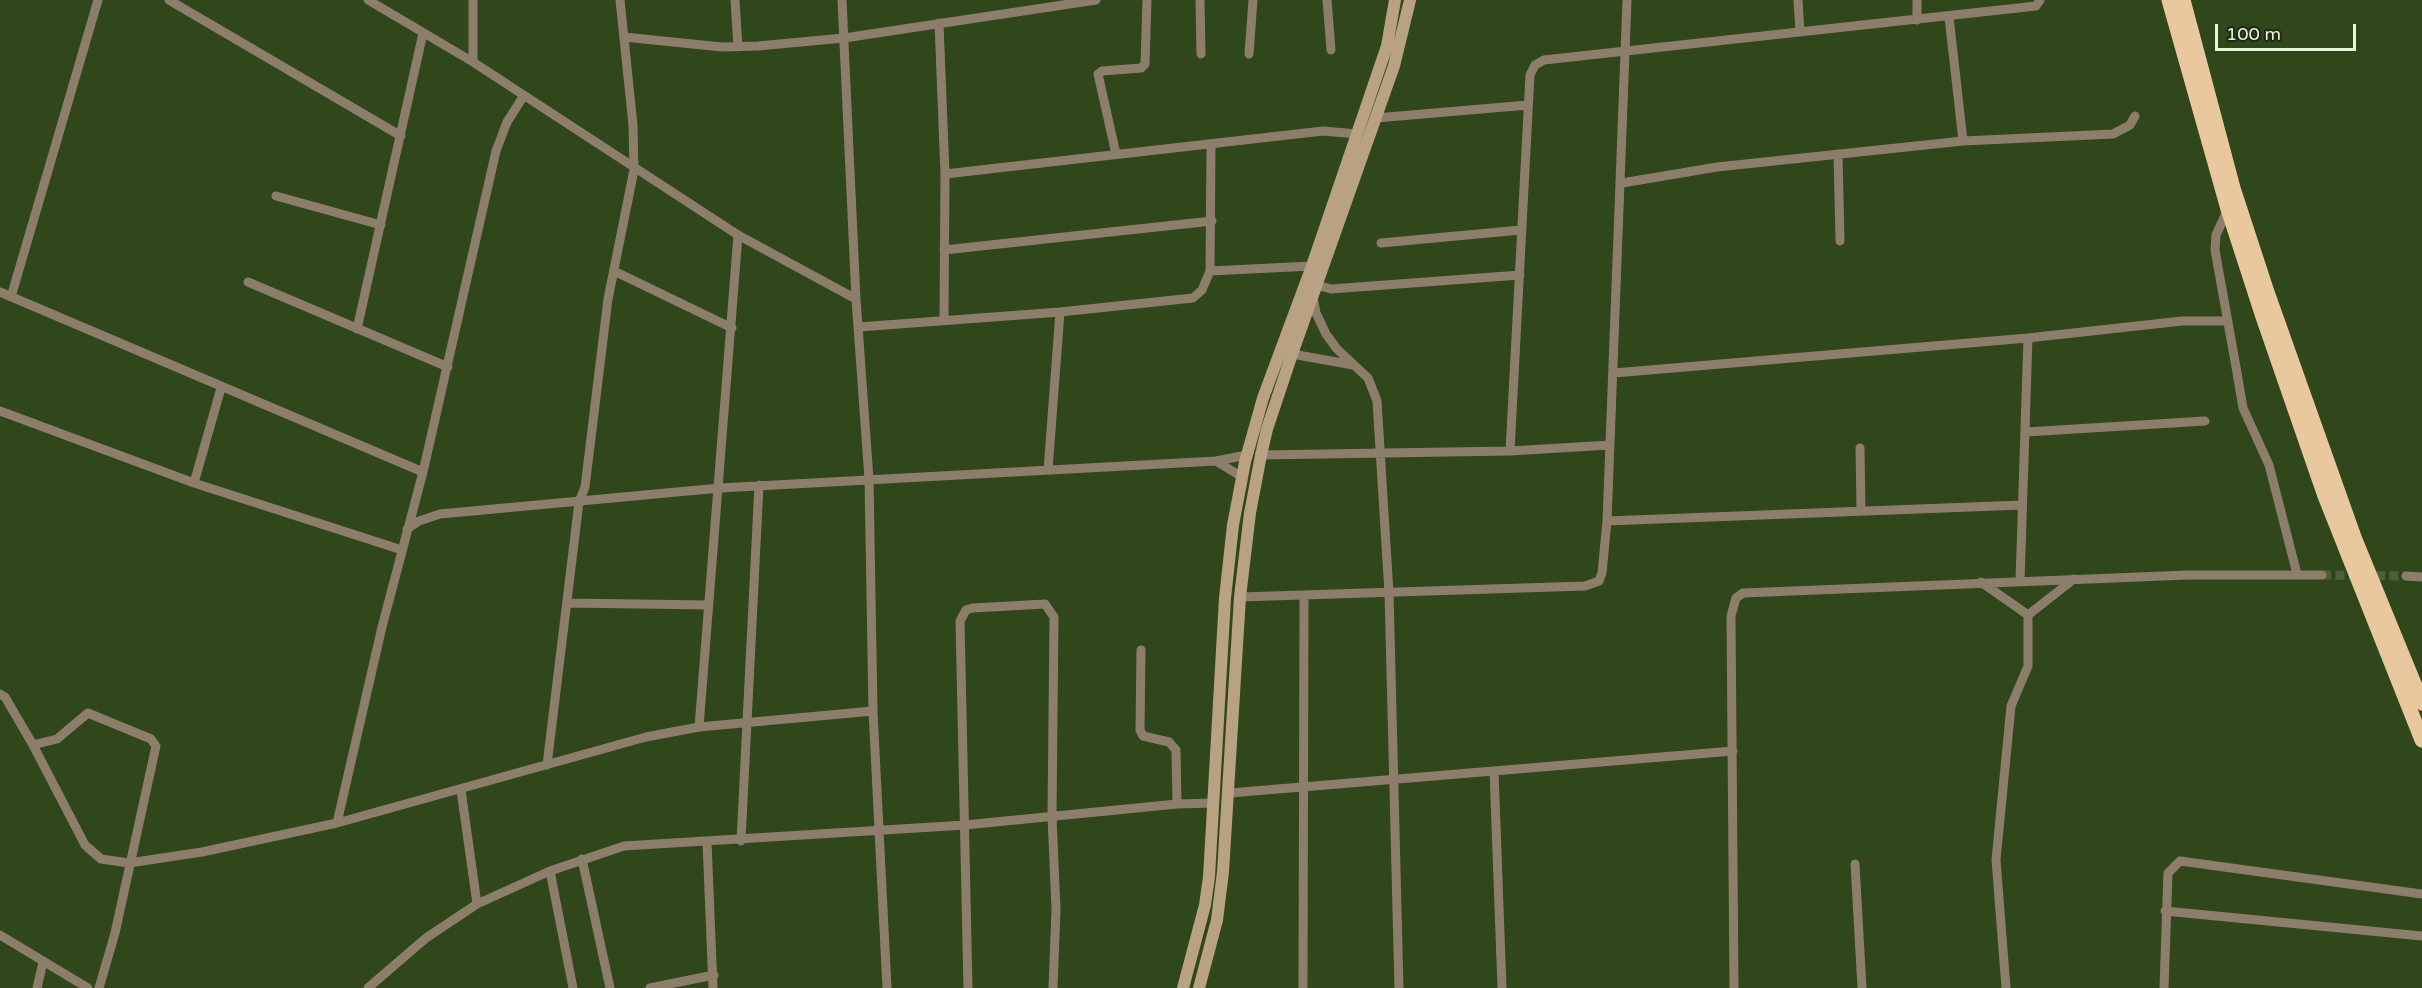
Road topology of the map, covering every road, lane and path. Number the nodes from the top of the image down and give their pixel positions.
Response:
1 (98, 0) edge
2 (169, 0) edge
3 (368, 0) edge
4 (473, 0) edge
5 (620, 0) edge
6 (735, 0) edge
7 (842, 0) edge
8 (1096, 0) edge
9 (1147, 0) edge
10 (1200, 0) edge
11 (1253, 0) edge
12 (1327, 0) edge
13 (1395, 0) edge
14 (1410, 0) edge
15 (1628, 0) edge
16 (1798, 0) edge
17 (1917, 0) edge
18 (2040, 0) edge
19 (2169, 0) edge
20 (2183, 0) edge
21 (1949, 17) junction
22 (1917, 20) junction
23 (939, 23) junction
24 (1800, 32) junction
25 (423, 33) junction
26 (624, 37) junction
27 (844, 38) junction
28 (738, 47) junction
29 (1331, 50) dead end
30 (1625, 52) junction
31 (1201, 54) dead end
32 (1249, 54) dead end
33 (473, 62) junction
34 (523, 97) junction
35 (1528, 105) junction
36 (2135, 116) dead end
37 (1376, 118) junction
38 (1357, 134) junction
39 (400, 136) junction
40 (1963, 141) junction
41 (1211, 145) junction
42 (1116, 154) junction
43 (1838, 154) junction
44 (633, 170) junction
45 (945, 174) junction
46 (1622, 183) junction
47 (276, 196) dead end
48 (2228, 209) junction
49 (1212, 220) junction
50 (381, 225) junction
51 (1521, 230) junction
52 (738, 235) junction
53 (1840, 241) dead end
54 (1381, 243) dead end
55 (944, 250) junction
56 (1312, 266) junction
57 (614, 271) junction
58 (1210, 271) junction
59 (1520, 274) junction
60 (248, 282) dead end
61 (1315, 290) junction
62 (0, 292) edge
63 (11, 297) junction
64 (856, 299) junction
65 (1060, 312) junction
66 (944, 320) junction
67 (2228, 321) junction
68 (859, 327) junction
69 (732, 328) junction
70 (357, 329) junction
71 (2028, 338) junction
72 (1292, 354) junction
73 (1353, 365) junction
74 (448, 367) junction
75 (1614, 373) junction
76 (221, 388) junction
77 (0, 411) edge
78 (2205, 421) dead end
79 (2026, 432) junction
80 (1610, 445) junction
81 (1860, 448) dead end
82 (1510, 451) junction
83 (1380, 453) junction
84 (1247, 455) junction
85 (1261, 455) junction
86 (1216, 461) junction
87 (1048, 470) junction
88 (423, 472) junction
89 (1242, 477) junction
90 (869, 478) junction
91 (194, 483) junction
92 (759, 485) junction
93 (720, 488) junction
94 (579, 502) junction
95 (2022, 505) junction
96 (1861, 510) junction
97 (1607, 521) junction
98 (408, 529) junction
99 (402, 550) junction
100 (1230, 551) junction
101 (1245, 551) junction
102 (2297, 574) junction
103 (2322, 575) tunnel mouth
104 (2406, 576) tunnel mouth
105 (2422, 577) edge
106 (2074, 579) junction
107 (2020, 581) junction
108 (1981, 582) junction
109 (1389, 592) junction
110 (1304, 595) junction
111 (1240, 597) junction
112 (567, 603) junction
113 (709, 605) junction
114 (2028, 615) junction
115 (1141, 650) dead end
116 (0, 694) edge
117 (2422, 703) edge
118 (873, 711) junction
119 (746, 721) junction
120 (699, 727) junction
121 (2422, 740) edge
122 (33, 746) junction
123 (1734, 751) junction
124 (547, 765) junction
125 (1494, 771) junction
126 (1392, 780) junction
127 (1304, 786) junction
128 (461, 790) junction
129 (1230, 793) junction
130 (1214, 803) junction
131 (1177, 804) junction
132 (1052, 816) junction
133 (337, 823) junction
134 (965, 825) junction
135 (878, 831) junction
136 (707, 841) junction
137 (741, 841) junction
138 (582, 859) junction
139 (129, 863) junction
140 (1855, 864) dead end
141 (549, 871) junction
142 (2422, 894) edge
143 (477, 904) junction
144 (2165, 911) junction
145 (0, 935) edge
146 (2422, 936) edge
147 (43, 963) junction
148 (714, 975) junction
149 (37, 988) edge
150 (88, 988) edge
151 (99, 988) edge
152 (368, 988) edge
153 (573, 988) edge
154 (610, 988) edge
155 (650, 988) edge
156 (713, 988) edge
157 (887, 988) edge
158 (968, 988) edge
159 (1053, 988) edge
160 (1183, 988) edge
161 (1199, 988) edge
162 (1303, 988) edge
163 (1399, 988) edge
164 (1502, 988) edge
165 (1734, 988) edge
166 (1862, 988) edge
167 (2006, 988) edge
168 (2164, 988) edge

1 - 63 street
2 - 39 street
3 - 25 street
4 - 33 street
5 - 26 street
6 - 28 street
7 - 27 street
8 - 23 street
9 - 42 street
10 - 31 street
11 - 32 street
12 - 29 street
13 - 38 main road
14 - 37 main road
15 - 30 street
16 - 24 street
17 - 22 street
18 - 21 street
19 - 48 highway
20 - 117 highway
21 - 22 street
21 - 40 street
22 - 24 street
23 - 27 street
23 - 45 street
24 - 30 street
25 - 33 street
25 - 39 street
26 - 28 street
26 - 44 street
27 - 28 street
27 - 64 street
30 - 35 street
30 - 46 street
33 - 34 street
34 - 44 street
34 - 74 street
35 - 37 street
35 - 51 street
36 - 40 street
37 - 61 main road
38 - 41 street
38 - 56 main road
39 - 50 street
40 - 43 street
41 - 42 street
41 - 49 street
42 - 45 street
43 - 46 street
43 - 53 street
44 - 52 street
44 - 57 street
45 - 55 street
46 - 75 street
47 - 50 street
48 - 67 street
48 - 121 highway
49 - 55 street
49 - 58 street
50 - 70 street
51 - 54 street
51 - 59 street
52 - 64 street
52 - 69 street
55 - 66 street
56 - 58 street
56 - 84 main road
57 - 69 street
57 - 94 street
58 - 65 street
59 - 61 street
59 - 82 street
60 - 70 street
61 - 72 main road
61 - 73 street
62 - 63 street
63 - 76 street
64 - 68 street
65 - 66 street
65 - 87 street
66 - 68 street
67 - 71 street
67 - 102 street
68 - 90 street
69 - 93 street
70 - 74 street
71 - 75 street
71 - 79 street
72 - 73 street
72 - 85 main road
73 - 83 street
74 - 88 street
75 - 80 street
76 - 88 street
76 - 91 street
77 - 91 street
78 - 79 street
79 - 95 street
80 - 82 street
80 - 97 street
81 - 96 street
82 - 83 street
83 - 85 street
83 - 109 street
84 - 86 street
84 - 89 main road
85 - 101 main road
86 - 87 street
86 - 89 street
87 - 90 street
88 - 98 street
89 - 100 main road
90 - 92 street
90 - 118 street
91 - 99 street
92 - 93 street
92 - 119 street
93 - 94 street
93 - 113 street
94 - 98 street
94 - 112 street
95 - 96 street
95 - 107 street
96 - 97 street
97 - 109 street
98 - 99 street
99 - 133 street
100 - 101 main road
100 - 130 main road
101 - 111 main road
102 - 103 street
102 - 106 street
104 - 105 street
106 - 107 street
106 - 114 street
107 - 108 street
108 - 114 street
108 - 123 street
109 - 110 street
109 - 126 street
110 - 111 street
110 - 127 street
111 - 129 main road
112 - 113 street
112 - 124 street
113 - 120 street
114 - 167 street
115 - 131 street
116 - 122 street
118 - 119 street
118 - 135 street
119 - 120 street
119 - 137 street
120 - 124 street
122 - 139 street
122 - 139 street
123 - 125 street
123 - 165 street
124 - 128 street
125 - 126 street
125 - 164 street
126 - 127 street
126 - 163 street
127 - 129 street
127 - 162 street
128 - 133 street
128 - 143 street
129 - 161 main road
130 - 131 street
130 - 160 main road
131 - 132 street
132 - 134 street
132 - 134 street
132 - 159 street
133 - 139 street
134 - 135 street
134 - 158 street
135 - 137 street
135 - 157 street
136 - 137 street
136 - 138 street
136 - 148 street
138 - 141 street
138 - 154 street
139 - 151 street
140 - 166 street
141 - 143 street
141 - 153 street
142 - 144 street
143 - 152 street
144 - 146 street
144 - 168 street
145 - 147 street
147 - 149 street
147 - 150 street
148 - 155 street
148 - 156 street

